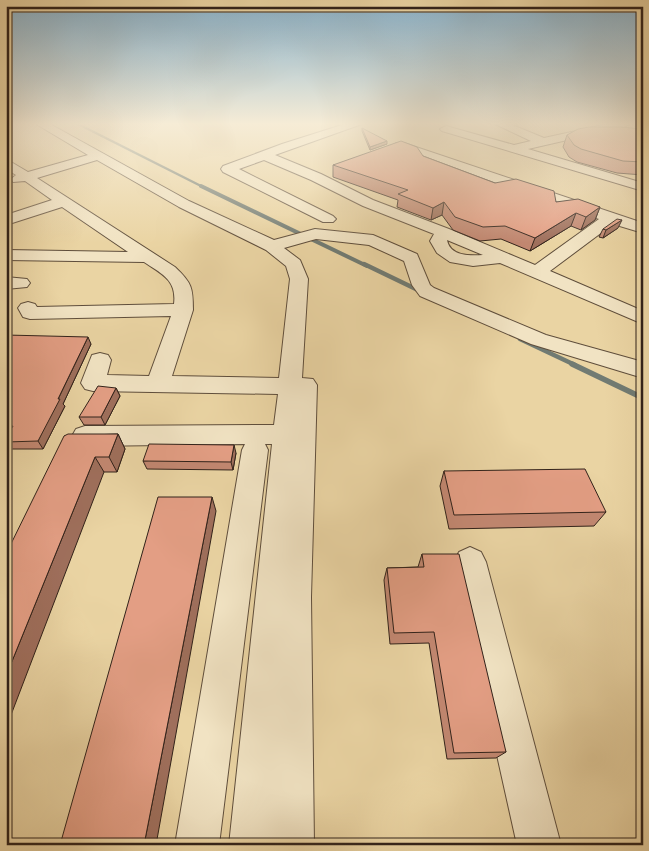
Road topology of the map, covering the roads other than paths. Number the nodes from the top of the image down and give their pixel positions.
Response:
1 (9, 164) edge
2 (72, 164) edge
3 (113, 164) edge
4 (239, 164) edge
5 (285, 164) edge
6 (444, 164) edge
7 (565, 164) edge
8 (331, 171) edge
9 (28, 176) junction
10 (316, 177) junction
11 (6, 182) edge
12 (643, 187) edge
13 (64, 201) junction
14 (368, 203) junction
15 (611, 218) junction
16 (328, 219) junction
17 (6, 220) edge
18 (643, 228) edge
19 (295, 239) junction
20 (6, 255) edge
21 (147, 257) junction
22 (536, 273) junction
23 (28, 308) dead end
24 (184, 310) junction
25 (643, 318) edge
26 (100, 360) dead end
27 (643, 371) edge
28 (157, 385) junction
29 (289, 386) junction
30 (285, 434) junction
31 (62, 444) edge
32 (255, 450) dead end
33 (470, 562) dead end
34 (197, 845) edge
35 (251, 845) edge
36 (292, 845) edge
37 (539, 845) edge

1 - 9 street
2 - 9 street
3 - 19 street
4 - 16 street
5 - 10 street
6 - 15 street
7 - 12 street
8 - 10 street
9 - 11 street
9 - 13 street
10 - 14 street
13 - 17 street
13 - 21 street
14 - 16 street
14 - 22 street
15 - 18 street
15 - 22 street
16 - 19 street
19 - 27 street
19 - 29 street
19 - 36 street
20 - 21 street
21 - 24 street
22 - 25 street
23 - 24 street
24 - 28 street
26 - 28 street
28 - 29 street
29 - 30 street
30 - 31 street
30 - 35 street
32 - 34 street
33 - 37 street

